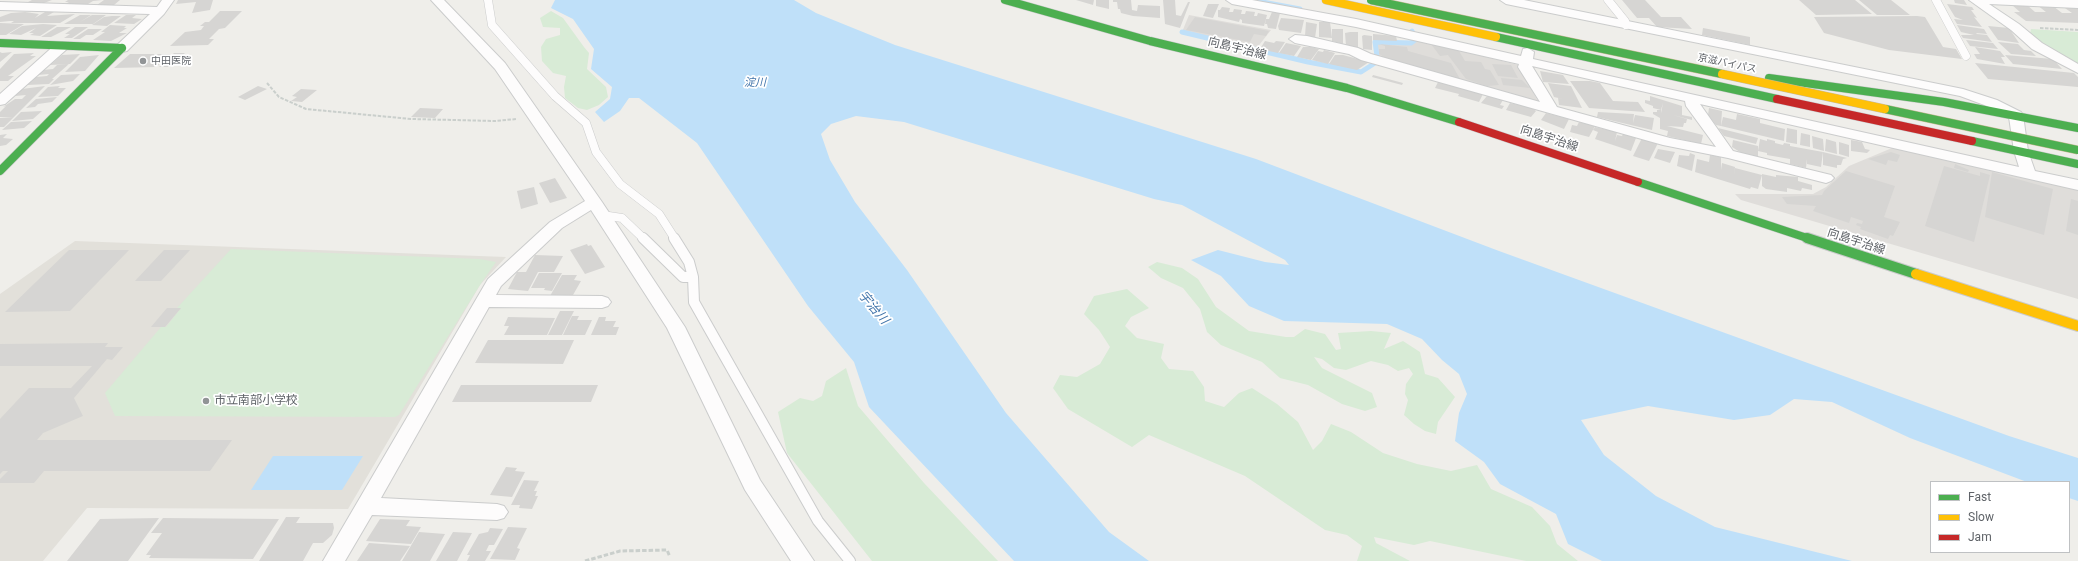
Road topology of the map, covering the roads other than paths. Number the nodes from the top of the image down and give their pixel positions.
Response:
1 (62, 0) edge
2 (168, 0) edge
3 (437, 0) edge
4 (488, 0) edge
5 (1005, 0) edge
6 (1232, 0) edge
7 (1326, 0) edge
8 (1371, 0) edge
9 (1506, 0) edge
10 (1608, 0) edge
11 (1936, 0) edge
12 (1975, 0) edge
13 (2078, 4) edge
14 (0, 6) edge
15 (50, 7) junction
16 (160, 11) junction
17 (1626, 25) junction
18 (1296, 39) dead end
19 (0, 43) edge
20 (1530, 44) junction
21 (62, 46) junction
22 (122, 48) junction
23 (1550, 49) junction
24 (1966, 56) dead end
25 (1526, 62) junction
26 (2078, 69) edge
27 (1761, 72) dead end
28 (1692, 99) junction
29 (0, 101) edge
30 (1552, 110) junction
31 (2016, 115) junction
32 (2078, 128) edge
33 (2055, 133) dead end
34 (2078, 150) edge
35 (1728, 154) junction
36 (2078, 164) edge
37 (2026, 166) junction
38 (0, 171) edge
39 (1826, 178) dead end
40 (2078, 185) edge
41 (598, 209) junction
42 (693, 277) junction
43 (484, 301) junction
44 (602, 302) dead end
45 (2078, 326) edge
46 (364, 506) junction
47 (497, 512) dead end
48 (334, 561) edge
49 (803, 561) edge
50 (850, 561) edge

1 - 15 street
2 - 16 street
3 - 41 street
4 - 42 lane
5 - 45 main road, 向島宇治線
6 - 25 street
7 - 20 main road
8 - 34 main road, 京滋バイパス, bridge
9 - 17 street
10 - 17 lane
11 - 24 lane
12 - 13 street
12 - 26 street
14 - 15 street
15 - 16 street
16 - 22 street
17 - 31 street
18 - 30 street
19 - 21 main road
20 - 23 main road
20 - 25 street
21 - 22 main road
21 - 29 street
22 - 38 main road
23 - 31 main road
23 - 37 main road
25 - 28 street
25 - 30 street
27 - 33 main road, 京滋バイパス
28 - 35 street
28 - 37 street
30 - 35 street
31 - 32 main road
31 - 37 street
35 - 39 street
36 - 37 main road
37 - 40 street
41 - 42 lane
41 - 43 street
41 - 49 street
42 - 50 lane
43 - 44 street
43 - 46 street
46 - 47 street
46 - 48 street

